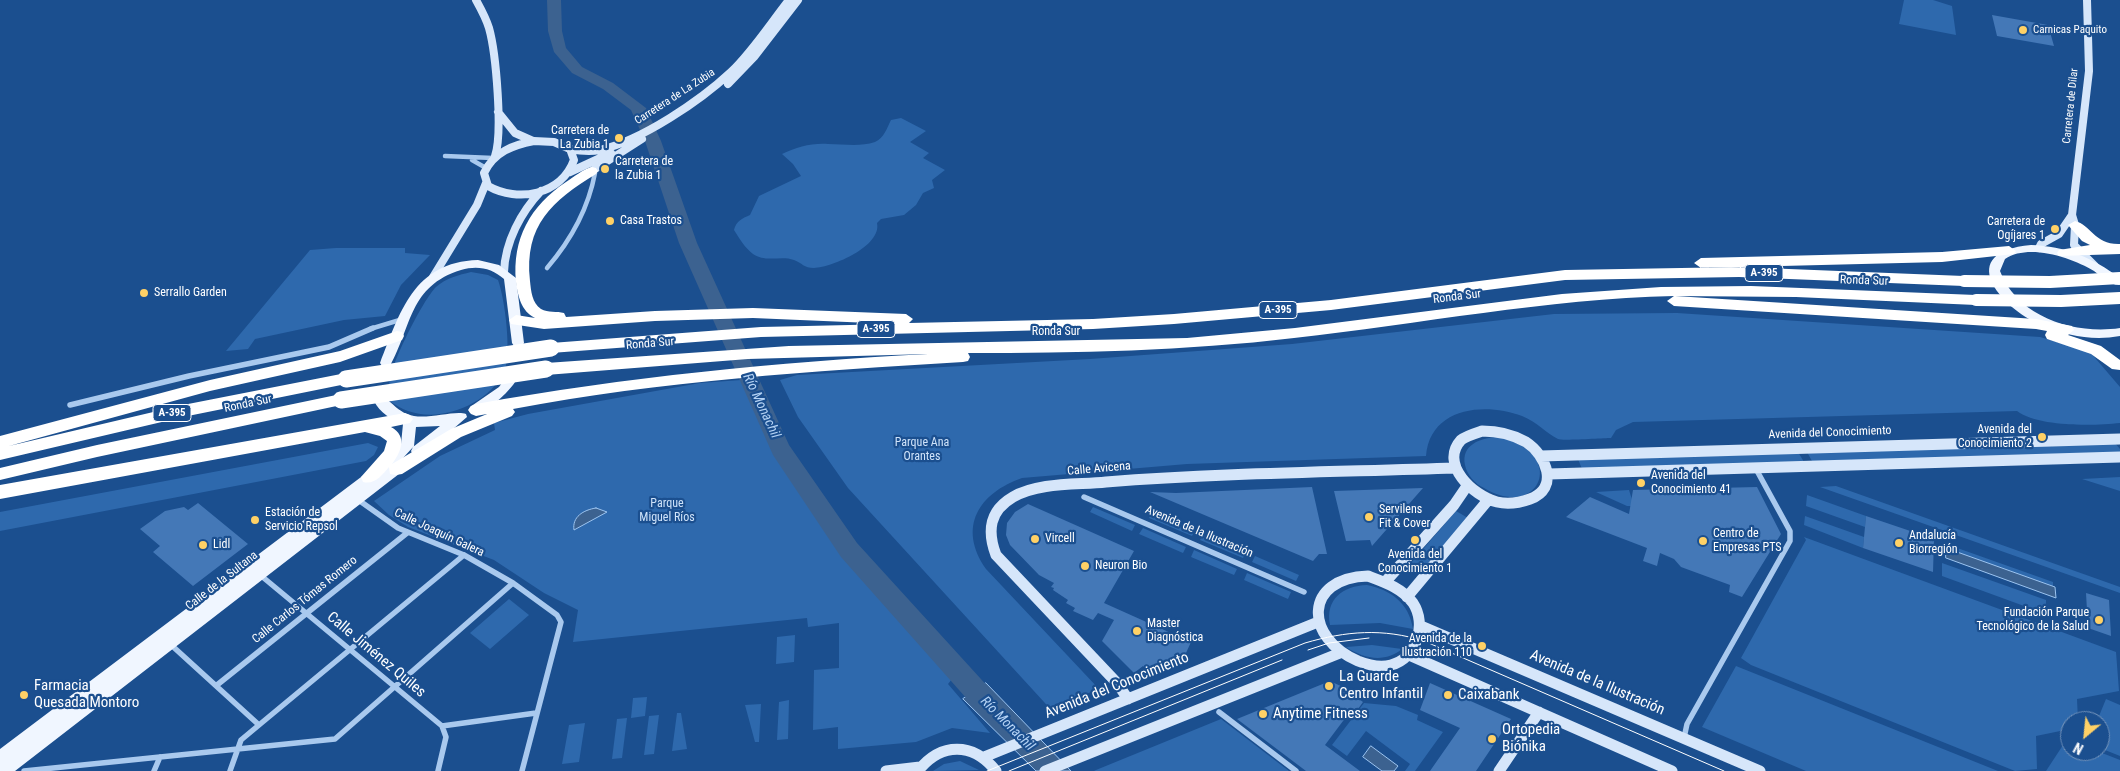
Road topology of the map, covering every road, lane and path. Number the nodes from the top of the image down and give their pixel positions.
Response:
1 (476, 0) edge
2 (789, 0) edge
3 (798, 0) edge
4 (2087, 0) edge
5 (498, 112) junction
6 (658, 125) junction
7 (638, 139) junction
8 (534, 141) junction
9 (570, 149) junction
10 (445, 156) dead end
11 (494, 157) junction
12 (469, 159) junction
13 (486, 168) junction
14 (592, 171) junction
15 (569, 173) junction
16 (486, 183) junction
17 (542, 191) junction
18 (2074, 220) junction
19 (2039, 248) junction
20 (2114, 249) edge
21 (2009, 251) junction
22 (2071, 251) junction
23 (547, 268) dead end
24 (504, 272) junction
25 (1565, 275) junction
26 (434, 277) junction
27 (2120, 278) edge
28 (2120, 284) edge
29 (1590, 296) junction
30 (2120, 298) edge
31 (403, 318) junction
32 (516, 320) junction
33 (585, 320) junction
34 (1976, 322) junction
35 (990, 325) junction
36 (2067, 330) junction
37 (2120, 332) edge
38 (2082, 333) junction
39 (397, 336) junction
40 (2120, 338) edge
41 (518, 343) dead end
42 (1064, 348) junction
43 (386, 363) dead end
44 (2119, 367) edge
45 (509, 382) dead end
46 (573, 393) junction
47 (380, 401) dead end
48 (70, 405) dead end
49 (476, 410) junction
50 (461, 417) junction
51 (407, 420) junction
52 (361, 427) junction
53 (2120, 439) edge
54 (0, 442) edge
55 (0, 454) edge
56 (1541, 456) junction
57 (2120, 457) edge
58 (1455, 468) junction
59 (1756, 468) junction
60 (396, 469) junction
61 (0, 474) edge
62 (1549, 474) junction
63 (369, 477) junction
64 (1468, 486) junction
65 (0, 492) edge
66 (1084, 497) dead end
67 (357, 498) junction
68 (1489, 499) junction
69 (407, 533) junction
70 (464, 554) junction
71 (258, 574) junction
72 (1386, 581) junction
73 (513, 583) junction
74 (1304, 592) dead end
75 (1407, 597) junction
76 (307, 614) junction
77 (1318, 622) junction
78 (1421, 626) junction
79 (169, 643) junction
80 (350, 650) junction
81 (1340, 653) junction
82 (1409, 655) junction
83 (217, 685) junction
84 (394, 688) junction
85 (1128, 698) junction
86 (1219, 712) dead end
87 (1539, 712) junction
88 (536, 713) junction
89 (259, 725) junction
90 (442, 726) junction
91 (1684, 738) junction
92 (238, 748) junction
93 (160, 757) junction
94 (984, 757) junction
95 (0, 759) edge
96 (919, 769) edge
97 (2, 771) edge
98 (24, 771) edge
99 (154, 771) edge
100 (230, 771) edge
101 (438, 771) edge
102 (522, 771) edge
103 (886, 771) edge
104 (996, 771) edge
105 (1045, 771) edge
106 (1296, 771) edge
107 (1499, 771) edge
108 (1672, 771) edge
109 (1760, 771) edge

1 - 5 main road
2 - 6 main road, Carretera de La Zubia
3 - 6 main road, Carretera de La Zubia
4 - 18 main road, Carretera de Dílar
5 - 8 main road
5 - 11 main road
6 - 7 main road, Carretera de La Zubia
7 - 9 main road, Carretera de La Zubia
7 - 14 main road, Carretera de La Zubia
7 - 15 main road, Carretera de La Zubia
8 - 9 main road
8 - 11 main road
9 - 15 main road
10 - 12 street
11 - 12 street
11 - 13 main road
12 - 13 street
13 - 16 main road
14 - 23 street
14 - 33 highway
15 - 17 main road
16 - 17 main road
16 - 26 main road
17 - 24 main road
18 - 19 main road, Carretera de Dílar
18 - 20 highway
18 - 22 main road, Carretera de Dílar
19 - 21 main road
19 - 22 main road
20 - 22 highway
21 - 25 highway
21 - 36 main road
22 - 28 main road
24 - 26 main road
24 - 32 main road
25 - 27 highway, Ronda Sur / A-395, bridge
25 - 35 highway, Ronda Sur / A-395
26 - 31 main road
29 - 30 highway, Ronda Sur / A-395, bridge
29 - 34 highway
29 - 42 highway, Ronda Sur / A-395
31 - 39 main road
31 - 48 street
32 - 33 highway
32 - 41 main road
33 - 35 highway
34 - 36 highway
34 - 44 highway
35 - 55 highway, Ronda Sur / A-395, bridge
36 - 38 main road
37 - 38 main road
37 - 40 main road
38 - 44 main road
39 - 43 main road
39 - 54 highway
42 - 46 highway
42 - 61 highway, Ronda Sur / A-395, bridge
45 - 49 main road
46 - 49 highway
46 - 60 highway
47 - 51 main road
49 - 50 main road
50 - 51 main road
50 - 60 main road, Calle de la Sultana
51 - 52 highway
51 - 63 main road, Calle de la Sultana
52 - 63 highway
52 - 65 highway
53 - 56 main road, Avenida del Conocimiento
56 - 58 main road
56 - 62 main road
57 - 59 main road
58 - 64 main road
58 - 85 main road, Calle Avicena
59 - 62 main road
59 - 91 street
60 - 67 main road, Calle de la Sultana
62 - 68 main road
63 - 95 main road, Calle de la Sultana
64 - 68 main road
64 - 72 main road
66 - 74 street, Avenida de la Ilustración
67 - 69 street, Calle Joaquín Galera
67 - 71 main road, Calle de la Sultana
68 - 75 main road
69 - 70 street, Calle Joaquín Galera
69 - 76 street, Calle Carlos Tómas Romero
70 - 73 street, Calle Joaquín Galera
70 - 80 street
71 - 76 street, Calle Jiménez Quiles
71 - 79 main road, Calle de la Sultana
72 - 75 main road
72 - 77 main road
73 - 84 street
73 - 88 street, Calle Joaquín Galera
75 - 78 main road
76 - 80 street, Calle Jiménez Quiles
76 - 83 street, Calle Carlos Tómas Romero
77 - 81 main road
77 - 85 main road, Avenida del Conocimiento
78 - 82 main road
78 - 91 main road, Avenida de la Ilustración
79 - 83 street
79 - 97 main road, Calle de la Sultana
80 - 84 street, Calle Jiménez Quiles
80 - 89 street
81 - 82 main road
81 - 105 main road
82 - 87 main road
83 - 89 street
84 - 90 street, Calle Jiménez Quiles
84 - 92 street
85 - 94 main road, Avenida del Conocimiento
86 - 106 street
87 - 107 main road
87 - 108 main road
88 - 90 street
88 - 102 street
89 - 92 street
90 - 101 street
91 - 109 main road, Avenida de la Ilustración
92 - 93 street
92 - 100 street
93 - 98 street
93 - 99 street
94 - 96 main road
94 - 104 main road
96 - 103 main road

